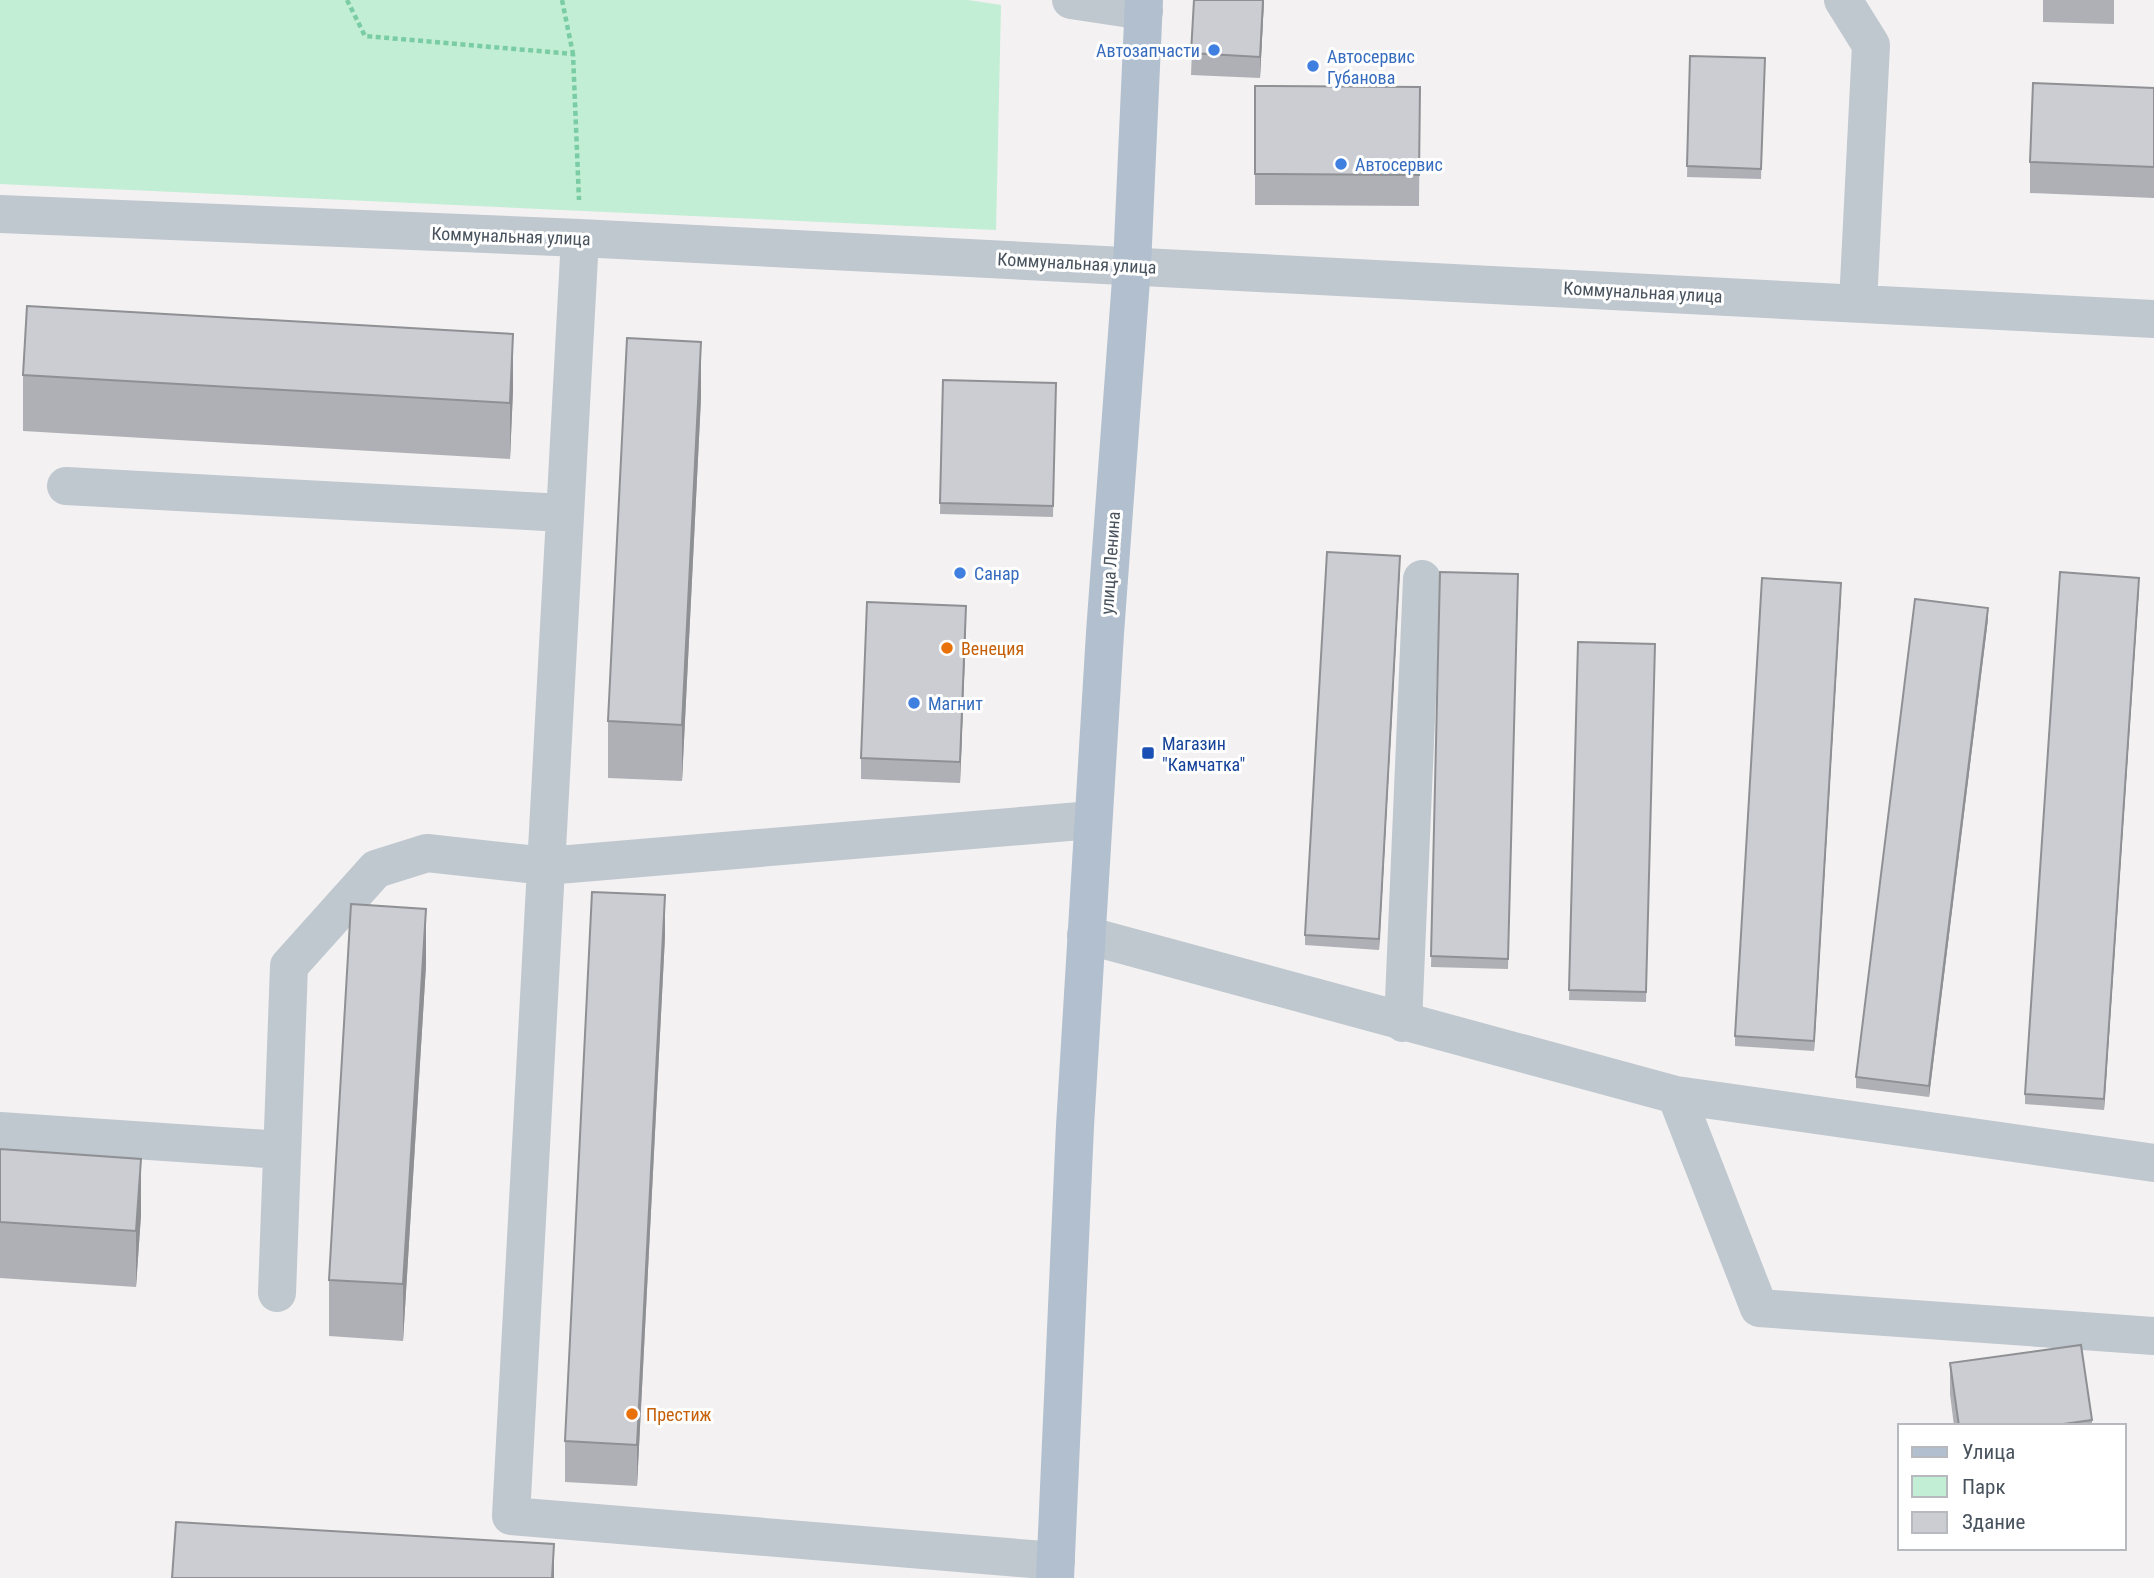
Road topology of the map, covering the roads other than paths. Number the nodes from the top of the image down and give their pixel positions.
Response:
1 (1071, 0) edge
2 (1843, 0) edge
3 (1144, 5) edge
4 (0, 214) edge
5 (580, 238) junction
6 (1132, 266) junction
7 (1858, 303) junction
8 (2154, 319) edge
9 (66, 485) dead end
10 (564, 513) junction
11 (1422, 579) dead end
12 (1093, 820) junction
13 (546, 866) junction
14 (1086, 935) junction
15 (1403, 1023) junction
16 (1676, 1096) junction
17 (0, 1131) edge
18 (282, 1150) junction
19 (2154, 1163) edge
20 (277, 1293) dead end
21 (2154, 1336) edge
22 (1055, 1570) edge

1 - 3 street
2 - 7 street
3 - 6 main road, улица Ленина
4 - 5 street, Коммунальная улица
5 - 6 street, Коммунальная улица
5 - 10 street
6 - 7 street, Коммунальная улица
6 - 12 main road, улица Ленина
7 - 8 street, Коммунальная улица
9 - 10 street
10 - 13 street
11 - 15 street
12 - 13 street
12 - 14 main road, улица Ленина
13 - 18 street
13 - 22 street
14 - 15 street
14 - 22 main road, улица Ленина
15 - 16 street
16 - 19 street
16 - 21 street
17 - 18 street
18 - 20 street

